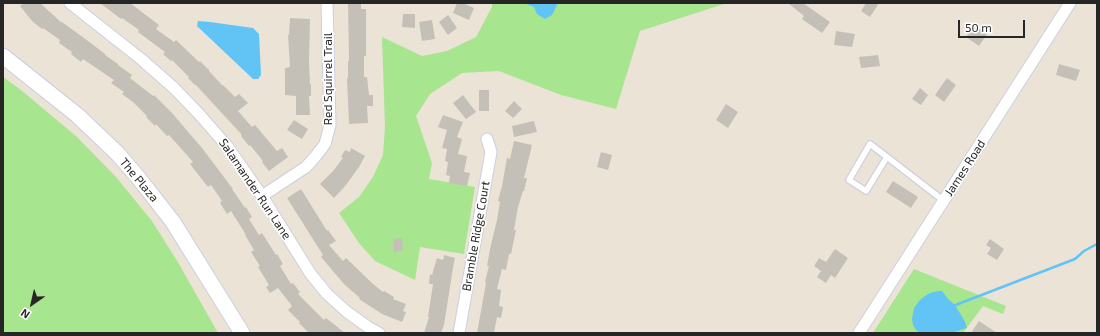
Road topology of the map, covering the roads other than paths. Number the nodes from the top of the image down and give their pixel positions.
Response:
1 (70, 3) edge
2 (327, 3) edge
3 (1070, 3) edge
4 (3, 56) edge
5 (487, 139) dead end
6 (887, 157) junction
7 (262, 196) junction
8 (944, 201) junction
9 (242, 333) edge
10 (379, 333) edge
11 (459, 333) edge
12 (859, 333) edge

1 - 7 street, Salamander Run Lane
2 - 7 street, Red Squirrel Trail
3 - 8 street, James Road
4 - 9 street, The Plaza
5 - 11 street, Bramble Ridge Court
6 - 6 lane
6 - 8 lane
7 - 10 street, Salamander Run Lane
8 - 12 street, James Road

